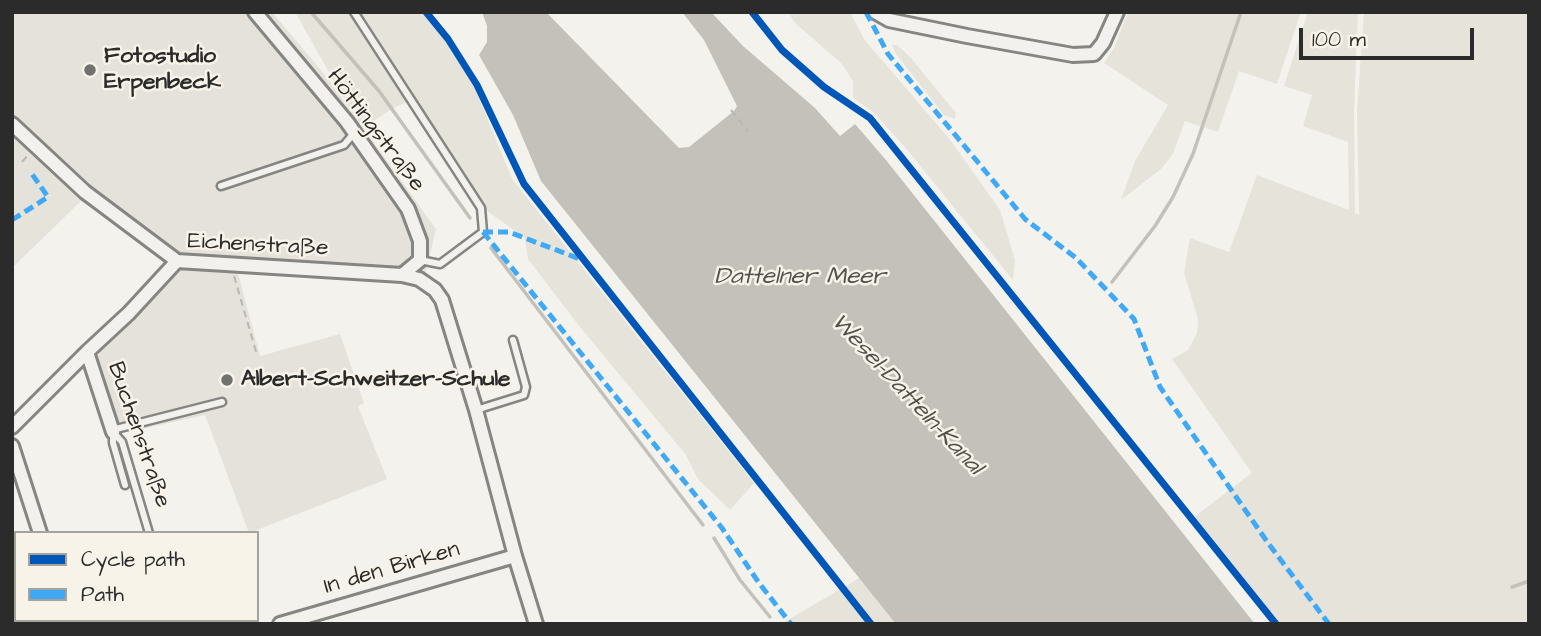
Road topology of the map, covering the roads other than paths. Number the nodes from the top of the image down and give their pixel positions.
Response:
1 (255, 12) edge
2 (354, 12) edge
3 (875, 12) edge
4 (1117, 12) edge
5 (12, 124) edge
6 (355, 132) junction
7 (221, 186) dead end
8 (421, 260) junction
9 (177, 261) junction
10 (402, 275) junction
11 (513, 340) dead end
12 (86, 352) junction
13 (222, 402) dead end
14 (477, 410) junction
15 (12, 427) edge
16 (112, 431) junction
17 (12, 446) edge
18 (125, 485) dead end
19 (39, 531) edge
20 (148, 531) edge
21 (515, 555) junction
22 (280, 624) edge
23 (536, 624) edge

1 - 6 street, Höttingstraße
2 - 8 lane
3 - 4 street
5 - 9 street
6 - 7 lane
6 - 8 street, Höttingstraße
8 - 10 street
9 - 10 street, Eichenstraße
9 - 12 street, Eichenstraße
10 - 14 street
11 - 14 lane
12 - 15 street, Eichenstraße
12 - 16 street, Buchenstraße
13 - 16 lane
14 - 21 street
16 - 18 lane
16 - 20 lane, Buchenstraße
17 - 19 street
21 - 22 street, In den Birken
21 - 23 street

